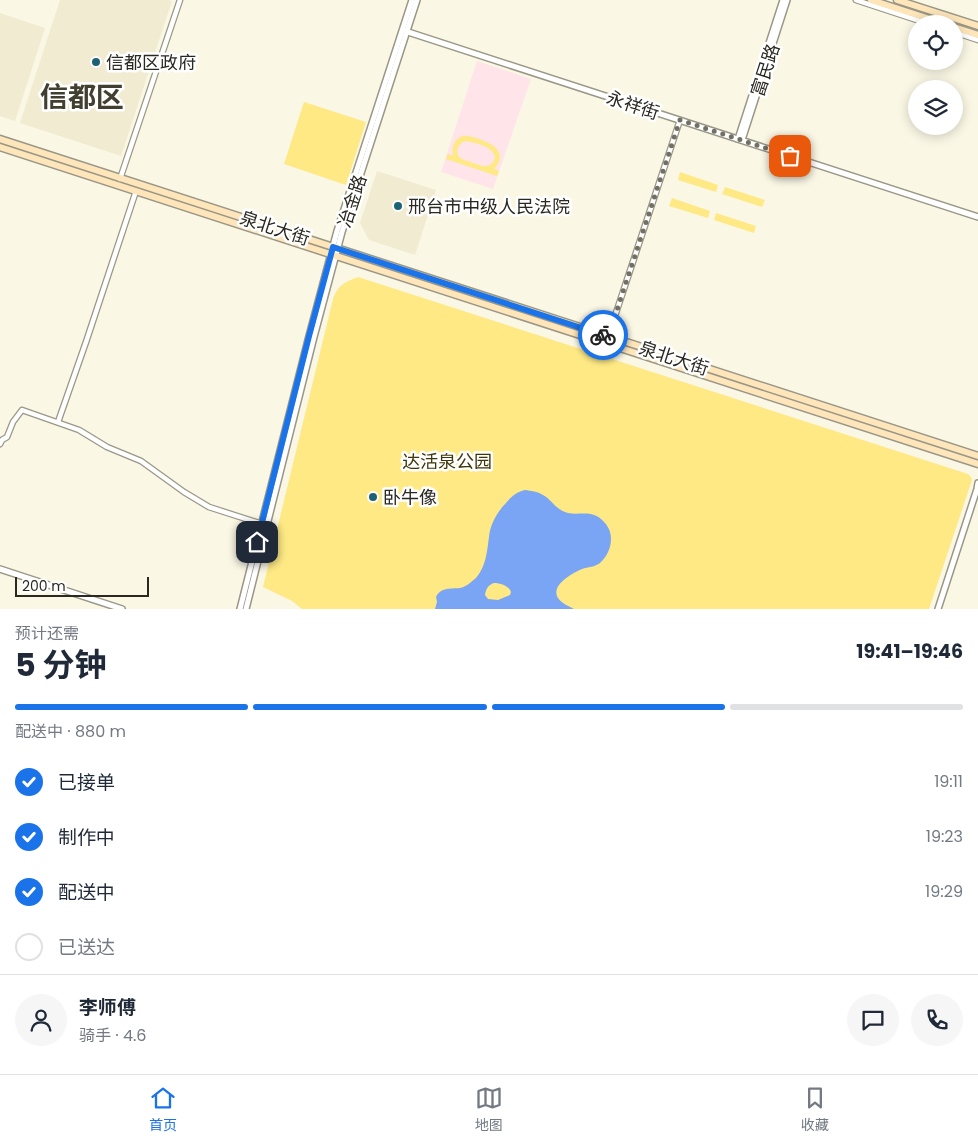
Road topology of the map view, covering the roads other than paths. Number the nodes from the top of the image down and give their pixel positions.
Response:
1 (180, 0) edge
2 (412, 0) edge
3 (417, 0) edge
4 (782, 0) edge
5 (787, 0) edge
6 (856, 0) edge
7 (871, 0) edge
8 (897, 0) edge
9 (917, 15) edge
10 (908, 17) edge
11 (978, 26) edge
12 (963, 30) edge
13 (404, 31) junction
14 (963, 35) edge
15 (978, 35) edge
16 (978, 40) edge
17 (680, 120) junction
18 (0, 139) edge
19 (740, 139) junction
20 (0, 147) edge
21 (120, 178) junction
22 (118, 185) junction
23 (136, 191) junction
24 (978, 217) edge
25 (334, 252) junction
26 (608, 337) junction
27 (58, 422) junction
28 (0, 444) edge
29 (978, 456) edge
30 (978, 464) edge
31 (978, 486) edge
32 (262, 524) junction
33 (0, 569) edge
34 (122, 609) edge
35 (240, 609) edge
36 (246, 609) edge
37 (938, 609) edge

1 - 21 street
2 - 13 street, 冶金路
3 - 13 street, 冶金路
4 - 19 street, 富民路
5 - 19 street, 富民路
6 - 10 street
7 - 9 main road
8 - 11 main road
12 - 15 main road
13 - 17 street, 永祥街
13 - 25 street, 冶金路
14 - 16 street
17 - 19 street, 永祥街
17 - 26 street
18 - 21 main road, 泉北大街
19 - 24 street, 永祥街
20 - 22 main road, 泉北大街
21 - 22 street
21 - 25 main road, 泉北大街
22 - 23 main road, 泉北大街
23 - 25 main road, 泉北大街
23 - 27 street
25 - 26 main road, 泉北大街
25 - 30 main road, 泉北大街
25 - 32 street, 冶金路
25 - 36 street, 冶金路
26 - 29 main road, 泉北大街
27 - 28 street
27 - 32 street
31 - 37 street
32 - 35 street, 冶金路
33 - 34 street

